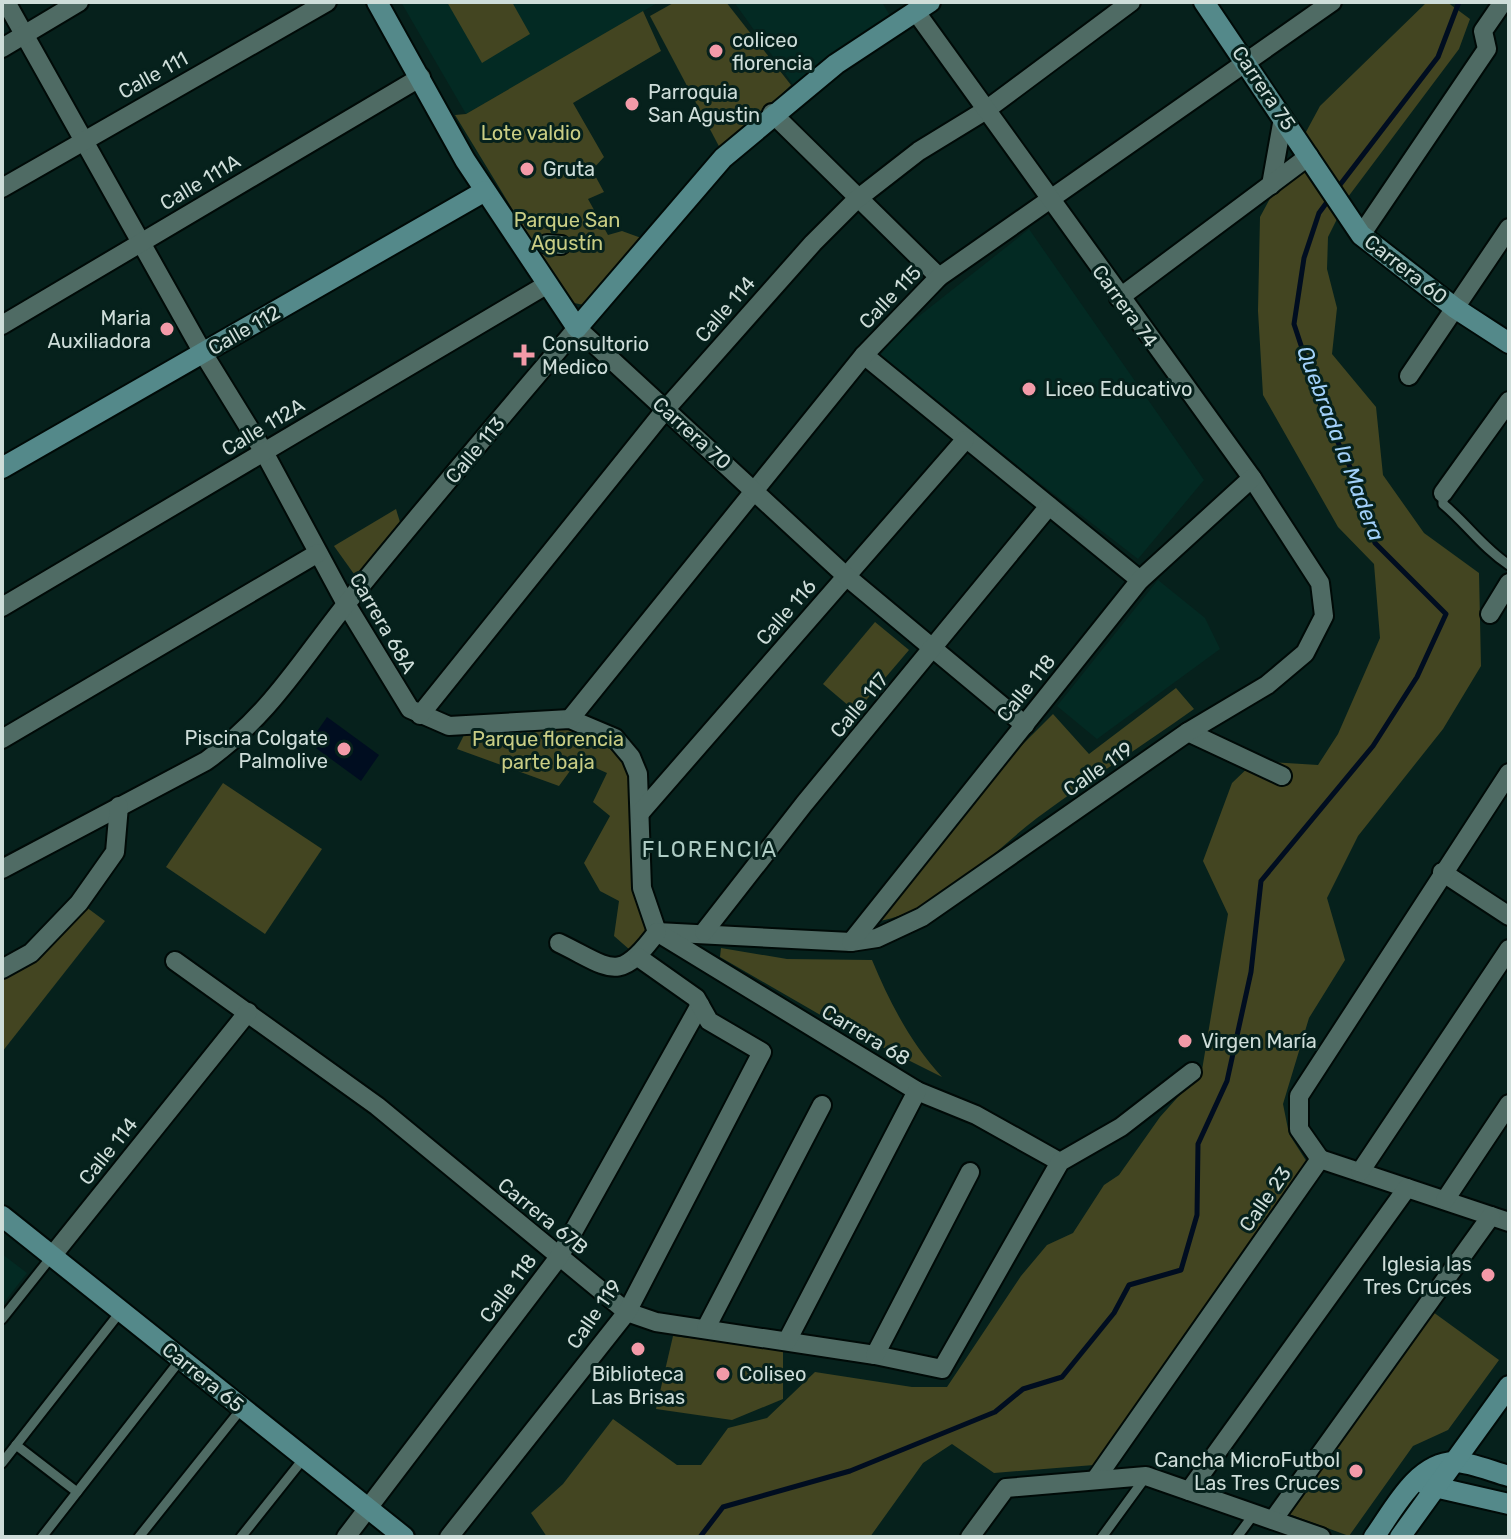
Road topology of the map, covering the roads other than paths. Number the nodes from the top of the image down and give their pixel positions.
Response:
1 (6, 2) edge
2 (79, 2) edge
3 (327, 2) edge
4 (377, 2) edge
5 (1131, 2) edge
6 (1204, 2) edge
7 (1332, 2) edge
8 (1503, 2) edge
9 (918, 5) edge
10 (25, 35) junction
11 (2, 48) edge
12 (1246, 61) junction
13 (421, 77) junction
14 (986, 110) junction
15 (772, 113) junction
16 (1283, 118) junction
17 (83, 139) junction
18 (1309, 156) junction
19 (1322, 176) joint
20 (1271, 185) junction
21 (2, 188) edge
22 (485, 191) junction
23 (1050, 198) junction
24 (856, 200) junction
25 (1509, 228) edge
26 (1361, 235) junction
27 (142, 242) junction
28 (939, 277) junction
29 (546, 285) junction
30 (1119, 298) junction
31 (1455, 308) junction
32 (2, 325) edge
33 (577, 328) junction
34 (1509, 343) edge
35 (203, 353) junction
36 (864, 355) junction
37 (1409, 376) dead end
38 (1509, 401) edge
39 (665, 410) junction
40 (965, 440) junction
41 (264, 452) junction
42 (2, 468) edge
43 (1252, 478) junction
44 (755, 490) junction
45 (1443, 493) joint
46 (1049, 506) junction
47 (318, 553) junction
48 (1509, 565) edge
49 (846, 576) junction
50 (1140, 580) junction
51 (1509, 583) edge
52 (346, 604) junction
53 (2, 607) edge
54 (1490, 614) dead end
55 (1324, 616) joint
56 (934, 650) junction
57 (420, 715) junction
58 (570, 719) junction
59 (1025, 725) junction
60 (1188, 732) junction
61 (2, 739) edge
62 (1509, 773) edge
63 (1282, 776) dead end
64 (119, 806) junction
65 (640, 813) junction
66 (2, 869) edge
67 (1442, 872) junction
68 (1509, 916) edge
69 (657, 932) junction
70 (704, 932) junction
71 (851, 942) junction
72 (559, 943) dead end
73 (1509, 949) edge
74 (175, 961) dead end
75 (632, 962) junction
76 (2, 969) edge
77 (700, 1005) junction
78 (248, 1012) junction
79 (1192, 1072) dead end
80 (917, 1091) junction
81 (1509, 1104) edge
82 (822, 1105) dead end
83 (1320, 1159) junction
84 (1060, 1162) junction
85 (970, 1172) dead end
86 (1360, 1172) junction
87 (1407, 1188) junction
88 (1445, 1200) junction
89 (2, 1216) edge
90 (1500, 1219) edge
91 (52, 1256) junction
92 (559, 1257) junction
93 (121, 1311) junction
94 (627, 1312) junction
95 (2, 1319) edge
96 (706, 1328) junction
97 (787, 1341) junction
98 (875, 1355) junction
99 (181, 1359) junction
100 (1509, 1386) edge
101 (242, 1408) junction
102 (16, 1445) junction
103 (304, 1458) junction
104 (1454, 1462) junction
105 (2, 1463) edge
106 (1146, 1476) junction
107 (1509, 1476) edge
108 (1095, 1480) junction
109 (1415, 1482) junction
110 (1436, 1487) junction
111 (1189, 1491) junction
112 (77, 1492) junction
113 (1509, 1504) edge
114 (368, 1509) junction
115 (1254, 1514) junction
116 (1273, 1520) junction
117 (42, 1537) edge
118 (139, 1537) edge
119 (241, 1537) edge
120 (346, 1537) edge
121 (404, 1537) edge
122 (449, 1537) edge
123 (970, 1537) edge
124 (1102, 1537) edge
125 (1237, 1537) edge
126 (1321, 1537) edge
127 (1374, 1537) edge
128 (1400, 1537) edge

1 - 10 street, Carrera 68A
2 - 10 street
3 - 17 street, Calle 111
4 - 13 main road, Carrera 70
5 - 14 street, Calle 114
6 - 12 main road, Carrera 75
7 - 12 street, Calle 115
8 - 26 street
9 - 14 street, Carrera 74
9 - 15 main road, Calle 113
10 - 11 street
10 - 17 street, Carrera 68A
12 - 16 main road, Carrera 75
12 - 23 street, Calle 115
13 - 22 main road, Carrera 70
13 - 27 street, Calle 111A
14 - 23 street, Carrera 74
14 - 24 street, Calle 114
15 - 24 street
15 - 33 main road, Calle 113
16 - 18 main road, Carrera 75
16 - 20 street
17 - 21 street, Calle 111
17 - 27 street, Carrera 68A
18 - 19 main road, Carrera 75
18 - 20 street
19 - 26 main road, Carrera 60
20 - 30 street
22 - 29 main road, Carrera 70
22 - 35 main road, Calle 112
23 - 28 street, Calle 115
23 - 30 street, Carrera 74
24 - 28 street
24 - 39 street, Calle 114
25 - 31 street
26 - 31 main road, Carrera 60
27 - 32 street, Calle 111A
27 - 35 street, Carrera 68A
28 - 36 street, Calle 115
29 - 33 main road, Carrera 70
29 - 41 street, Calle 112A
30 - 43 street, Carrera 74
31 - 34 main road, Carrera 60
31 - 37 street
33 - 39 street, Carrera 70
33 - 52 street, Calle 113
35 - 41 street, Carrera 68A
35 - 42 main road, Calle 112
36 - 40 street
36 - 44 street, Calle 115
38 - 45 street
39 - 44 street, Carrera 70
39 - 57 street, Calle 114
40 - 46 street
40 - 49 street, Calle 116
41 - 47 street, Carrera 68A
41 - 53 street, Calle 112A
43 - 50 street, Calle 118
43 - 55 street, Carrera 74
44 - 49 street, Carrera 70
44 - 58 street, Calle 115
45 - 48 lane
46 - 50 street
46 - 56 street, Calle 117
47 - 52 street, Carrera 68A
47 - 61 street
49 - 56 street, Carrera 70
49 - 65 street, Calle 116
50 - 59 street, Calle 118
51 - 54 street
52 - 57 street, Carrera 68A
52 - 64 street, Calle 113
55 - 60 street, Calle 119
56 - 59 street, Carrera 70
56 - 70 street, Calle 117
57 - 58 street, Carrera 68A
58 - 65 street, Carrera 68A
59 - 71 street, Calle 118
60 - 63 street
60 - 71 street, Calle 119
62 - 67 street, Calle 23
64 - 66 street, Calle 113
64 - 76 street
65 - 69 street, Carrera 68A
67 - 68 street
67 - 83 street, Calle 23
69 - 70 street
69 - 75 street
69 - 80 street, Carrera 68
70 - 71 street
72 - 75 street
73 - 86 street
74 - 78 street, Carrera 67B
75 - 77 street
77 - 92 street, Calle 118
77 - 94 street, Calle 119
78 - 91 street, Calle 114
78 - 92 street, Carrera 67B
79 - 84 street
80 - 84 street, Carrera 68
80 - 97 street
81 - 88 street
82 - 96 street
83 - 86 street
83 - 108 street, Calle 23
84 - 98 street, Carrera 67B
85 - 98 street
86 - 87 street
87 - 88 street
87 - 111 street
88 - 90 street
89 - 91 main road, Carrera 65
90 - 116 street
91 - 93 main road, Carrera 65
91 - 95 lane, Calle 114
92 - 94 street, Carrera 67B
92 - 114 street, Calle 118
93 - 99 main road, Carrera 65
93 - 102 lane
94 - 96 street, Carrera 67B
94 - 122 street, Calle 119
96 - 97 street, Carrera 67B
97 - 98 street, Carrera 67B
99 - 101 main road, Carrera 65
99 - 112 lane
100 - 104 main road
101 - 103 main road, Carrera 65
101 - 118 lane
102 - 105 lane
102 - 112 lane
103 - 114 main road, Carrera 65
103 - 119 lane
104 - 107 main road
104 - 109 main road
104 - 110 main road
106 - 108 street
106 - 111 street
106 - 124 lane
108 - 123 street
109 - 110 main road
109 - 127 main road
110 - 113 main road
110 - 128 main road
111 - 115 street
112 - 117 lane
114 - 120 street, Calle 118
114 - 121 main road, Carrera 65
115 - 116 street
115 - 125 lane
116 - 126 street

